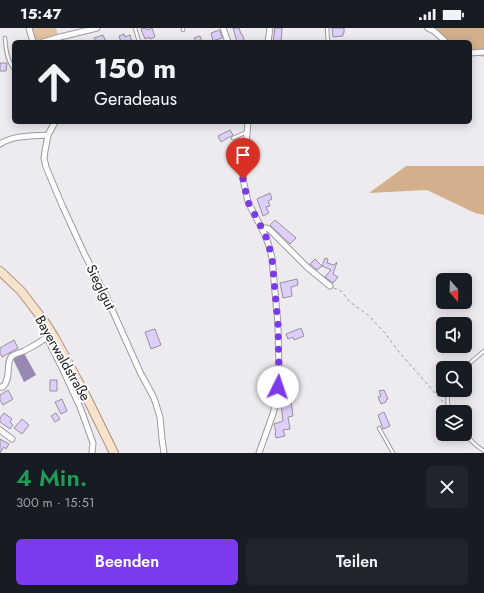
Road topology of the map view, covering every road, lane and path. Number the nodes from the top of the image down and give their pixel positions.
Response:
1 (29, 28) edge
2 (97, 28) edge
3 (135, 28) edge
4 (223, 28) edge
5 (270, 28) edge
6 (327, 28) edge
7 (428, 28) edge
8 (5, 38) dead end
9 (61, 39) edge
10 (32, 40) edge
11 (138, 40) edge
12 (227, 40) edge
13 (268, 40) edge
14 (328, 40) edge
15 (444, 40) edge
16 (484, 52) edge
17 (472, 53) edge
18 (12, 66) edge
19 (54, 124) edge
20 (248, 124) edge
21 (247, 132) junction
22 (48, 135) junction
23 (233, 138) dead end
24 (0, 144) edge
25 (262, 228) junction
26 (0, 271) edge
27 (330, 286) joint
28 (484, 350) edge
29 (472, 361) edge
30 (0, 388) edge
31 (445, 405) edge
32 (379, 428) dead end
33 (0, 430) edge
34 (12, 438) dead end
35 (472, 441) edge
36 (484, 451) edge
37 (92, 453) edge
38 (114, 453) edge
39 (164, 453) edge
40 (258, 453) edge
41 (393, 453) edge

1 - 10 street
2 - 9 street
3 - 11 lane
4 - 12 street
5 - 13 street
6 - 14 lane
7 - 15 street
8 - 18 lane
16 - 17 street
19 - 22 street, Sieglgut
20 - 21 street
21 - 23 lane
21 - 25 street
22 - 24 street
22 - 39 street, Sieglgut
25 - 27 street
25 - 40 street
26 - 38 main road, Bayerwaldstraße
27 - 31 path
28 - 29 lane
30 - 37 street
32 - 41 lane
33 - 34 street
35 - 36 lane

